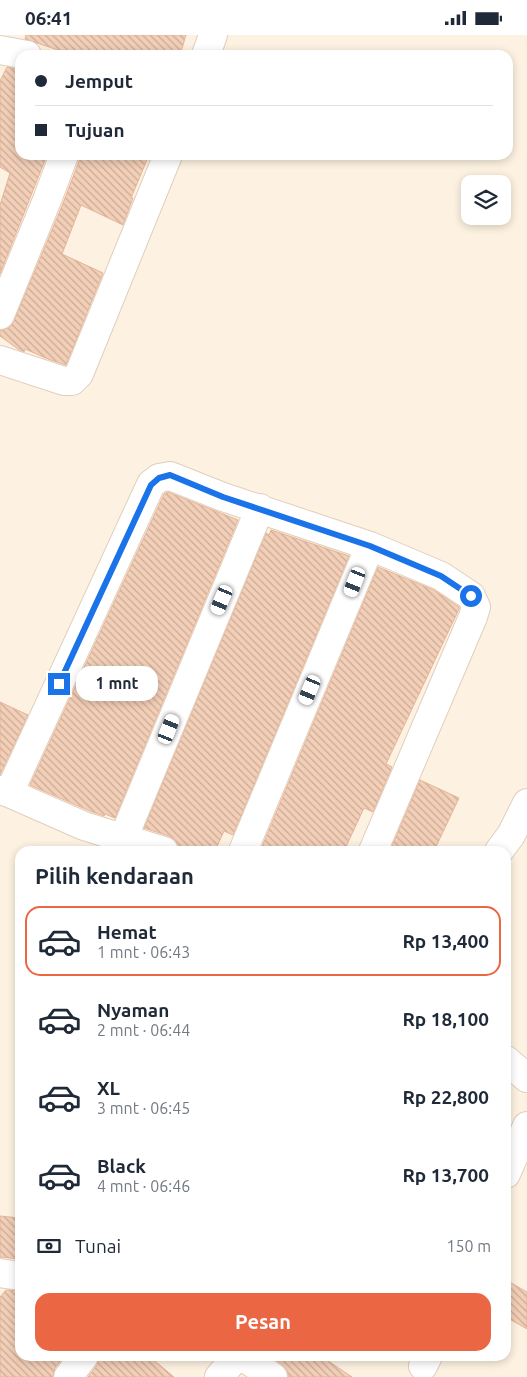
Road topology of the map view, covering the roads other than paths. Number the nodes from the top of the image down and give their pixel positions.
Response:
1 (213, 35) edge
2 (0, 50) edge
3 (208, 50) edge
4 (15, 53) edge
5 (62, 160) edge
6 (166, 160) edge
7 (0, 315) edge
8 (0, 360) edge
9 (260, 508) junction
10 (370, 546) junction
11 (4, 791) edge
12 (527, 803) edge
13 (123, 839) junction
14 (147, 846) edge
15 (245, 846) edge
16 (375, 846) edge
17 (503, 846) edge
18 (511, 1064) edge
19 (527, 1078) edge
20 (527, 1126) edge
21 (511, 1163) edge
22 (80, 1361) edge
23 (233, 1361) edge
24 (249, 1361) edge
25 (68, 1377) edge
26 (219, 1377) edge
27 (273, 1377) edge

1 - 3 street
2 - 4 street
5 - 7 street
6 - 8 street
9 - 10 street
9 - 11 street
9 - 13 street
10 - 15 street
10 - 16 street
11 - 13 street
12 - 17 street
13 - 14 street
18 - 19 street
20 - 21 street
22 - 25 street
23 - 26 street
24 - 27 street

